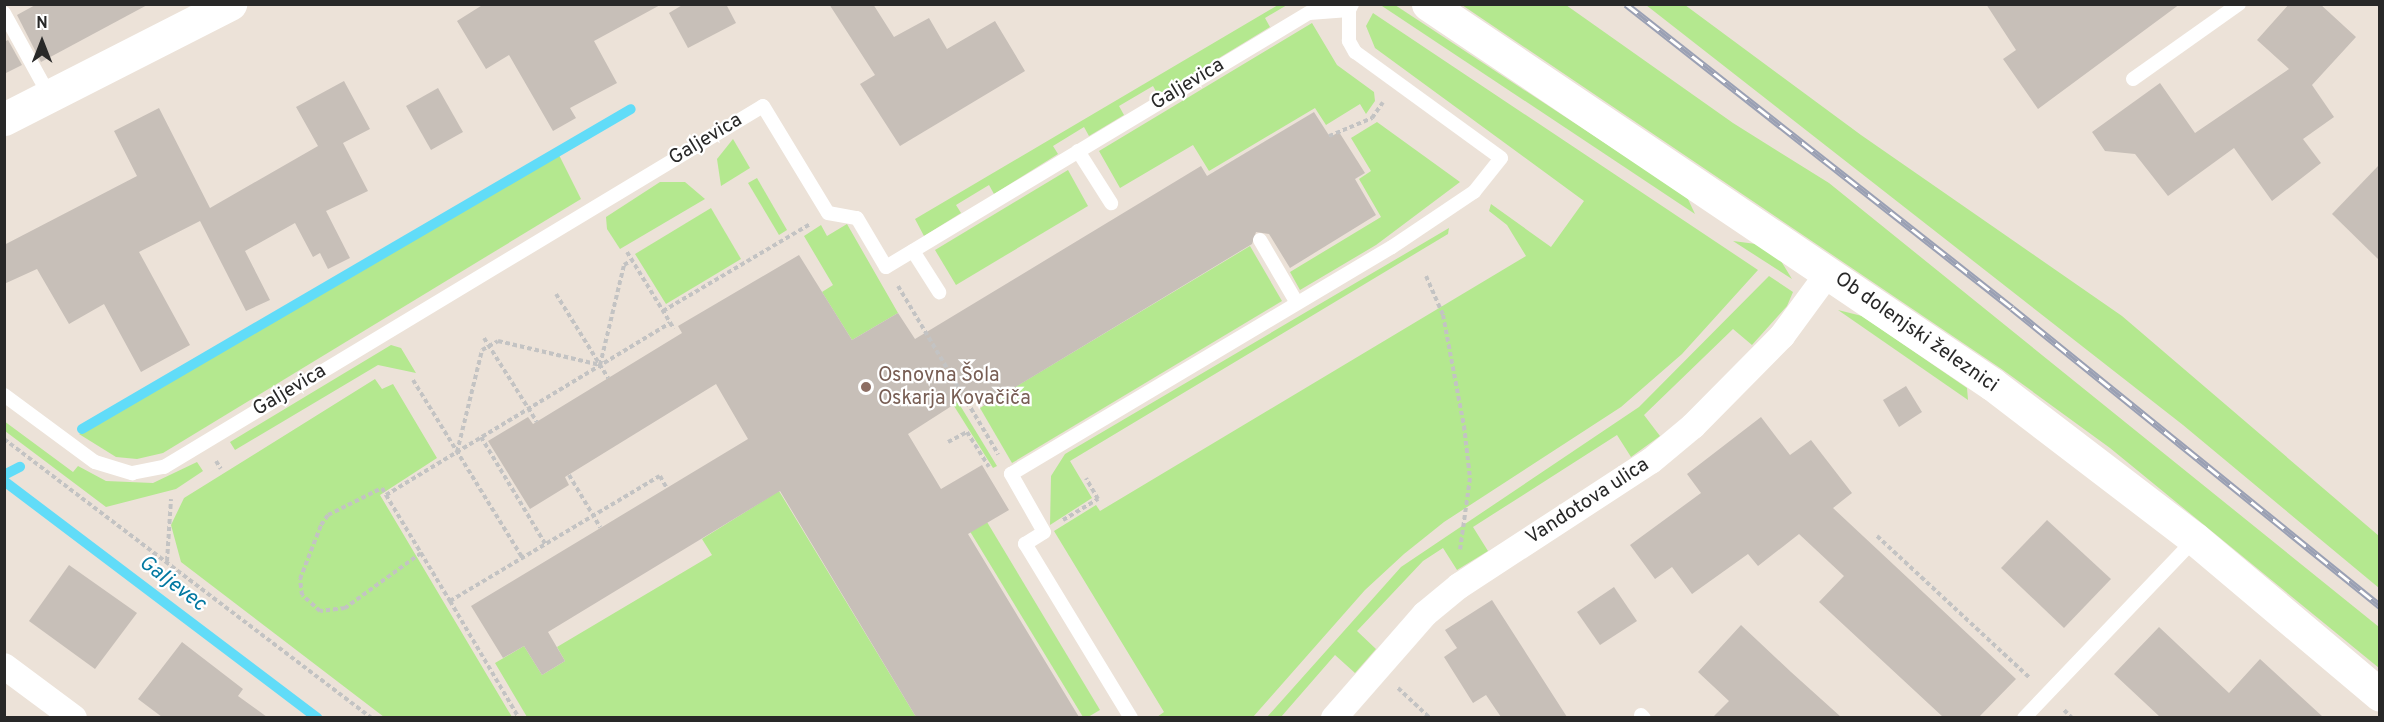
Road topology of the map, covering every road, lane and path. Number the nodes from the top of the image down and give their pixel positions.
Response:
1 (230, 4) edge
2 (1428, 4) edge
3 (2239, 4) edge
4 (1351, 7) edge
5 (4, 13) edge
6 (2133, 79) dead end
7 (1396, 84) junction
8 (49, 95) junction
9 (4, 119) edge
10 (1329, 136) dead end
11 (1078, 151) junction
12 (1111, 203) dead end
13 (828, 213) junction
14 (1260, 240) dead end
15 (913, 251) junction
16 (627, 252) dead end
17 (633, 260) junction
18 (886, 267) junction
19 (1829, 273) junction
20 (1426, 276) dead end
21 (939, 292) dead end
22 (556, 294) dead end
23 (1297, 303) junction
24 (663, 311) junction
25 (670, 323) junction
26 (674, 329) dead end
27 (484, 338) dead end
28 (489, 346) junction
29 (600, 365) junction
30 (608, 378) dead end
31 (413, 380) dead end
32 (4, 395) edge
33 (529, 408) junction
34 (537, 422) dead end
35 (481, 438) junction
36 (4, 439) edge
37 (948, 442) dead end
38 (457, 452) junction
39 (1011, 474) junction
40 (569, 475) dead end
41 (1086, 478) dead end
42 (666, 487) dead end
43 (386, 495) junction
44 (171, 499) dead end
45 (594, 516) junction
46 (1067, 518) dead end
47 (600, 527) dead end
48 (1877, 536) dead end
49 (2195, 539) junction
50 (546, 545) junction
51 (421, 553) junction
52 (523, 559) junction
53 (168, 562) junction
54 (1459, 586) junction
55 (450, 601) junction
56 (4, 666) edge
57 (1377, 669) junction
58 (2046, 694) junction
59 (2379, 694) edge
60 (74, 717) edge
61 (372, 717) edge
62 (519, 717) edge
63 (1131, 717) edge
64 (1335, 717) edge
65 (1430, 717) edge
66 (2024, 717) edge
67 (2072, 717) edge

1 - 8 street
2 - 19 street, Ob dolenjski železnici
3 - 6 lane
4 - 7 lane
4 - 11 lane, Galjevica
5 - 8 lane
7 - 10 path
7 - 23 lane
8 - 9 street
11 - 12 lane
11 - 15 lane, Galjevica
13 - 18 lane
13 - 24 path
13 - 32 lane, Galjevica
14 - 23 lane
15 - 18 lane, Galjevica
15 - 21 lane
16 - 17 path
17 - 24 path
17 - 29 path
18 - 39 path
19 - 49 street, Ob dolenjski železnici
19 - 54 street, Vandotova ulica
20 - 54 path
22 - 29 path
23 - 39 lane
24 - 25 path
25 - 26 path
25 - 29 path
27 - 28 path
28 - 29 path
28 - 33 path
28 - 38 path
29 - 30 path
29 - 33 path
31 - 38 path
33 - 34 path
33 - 35 path
35 - 38 path
35 - 50 path
36 - 53 path
37 - 39 path
38 - 43 path
38 - 52 path
39 - 63 lane
40 - 45 path
41 - 46 path
42 - 45 path
43 - 51 path
43 - 51 path
44 - 53 path
45 - 47 path
45 - 50 path
48 - 58 path
49 - 58 lane
49 - 59 street, Ob dolenjski železnici
50 - 52 path
51 - 55 path
52 - 55 path
53 - 61 path
54 - 57 street, Vandotova ulica
55 - 62 path
56 - 60 street
57 - 64 street, Vandotova ulica
57 - 65 path
58 - 66 lane
58 - 67 path

